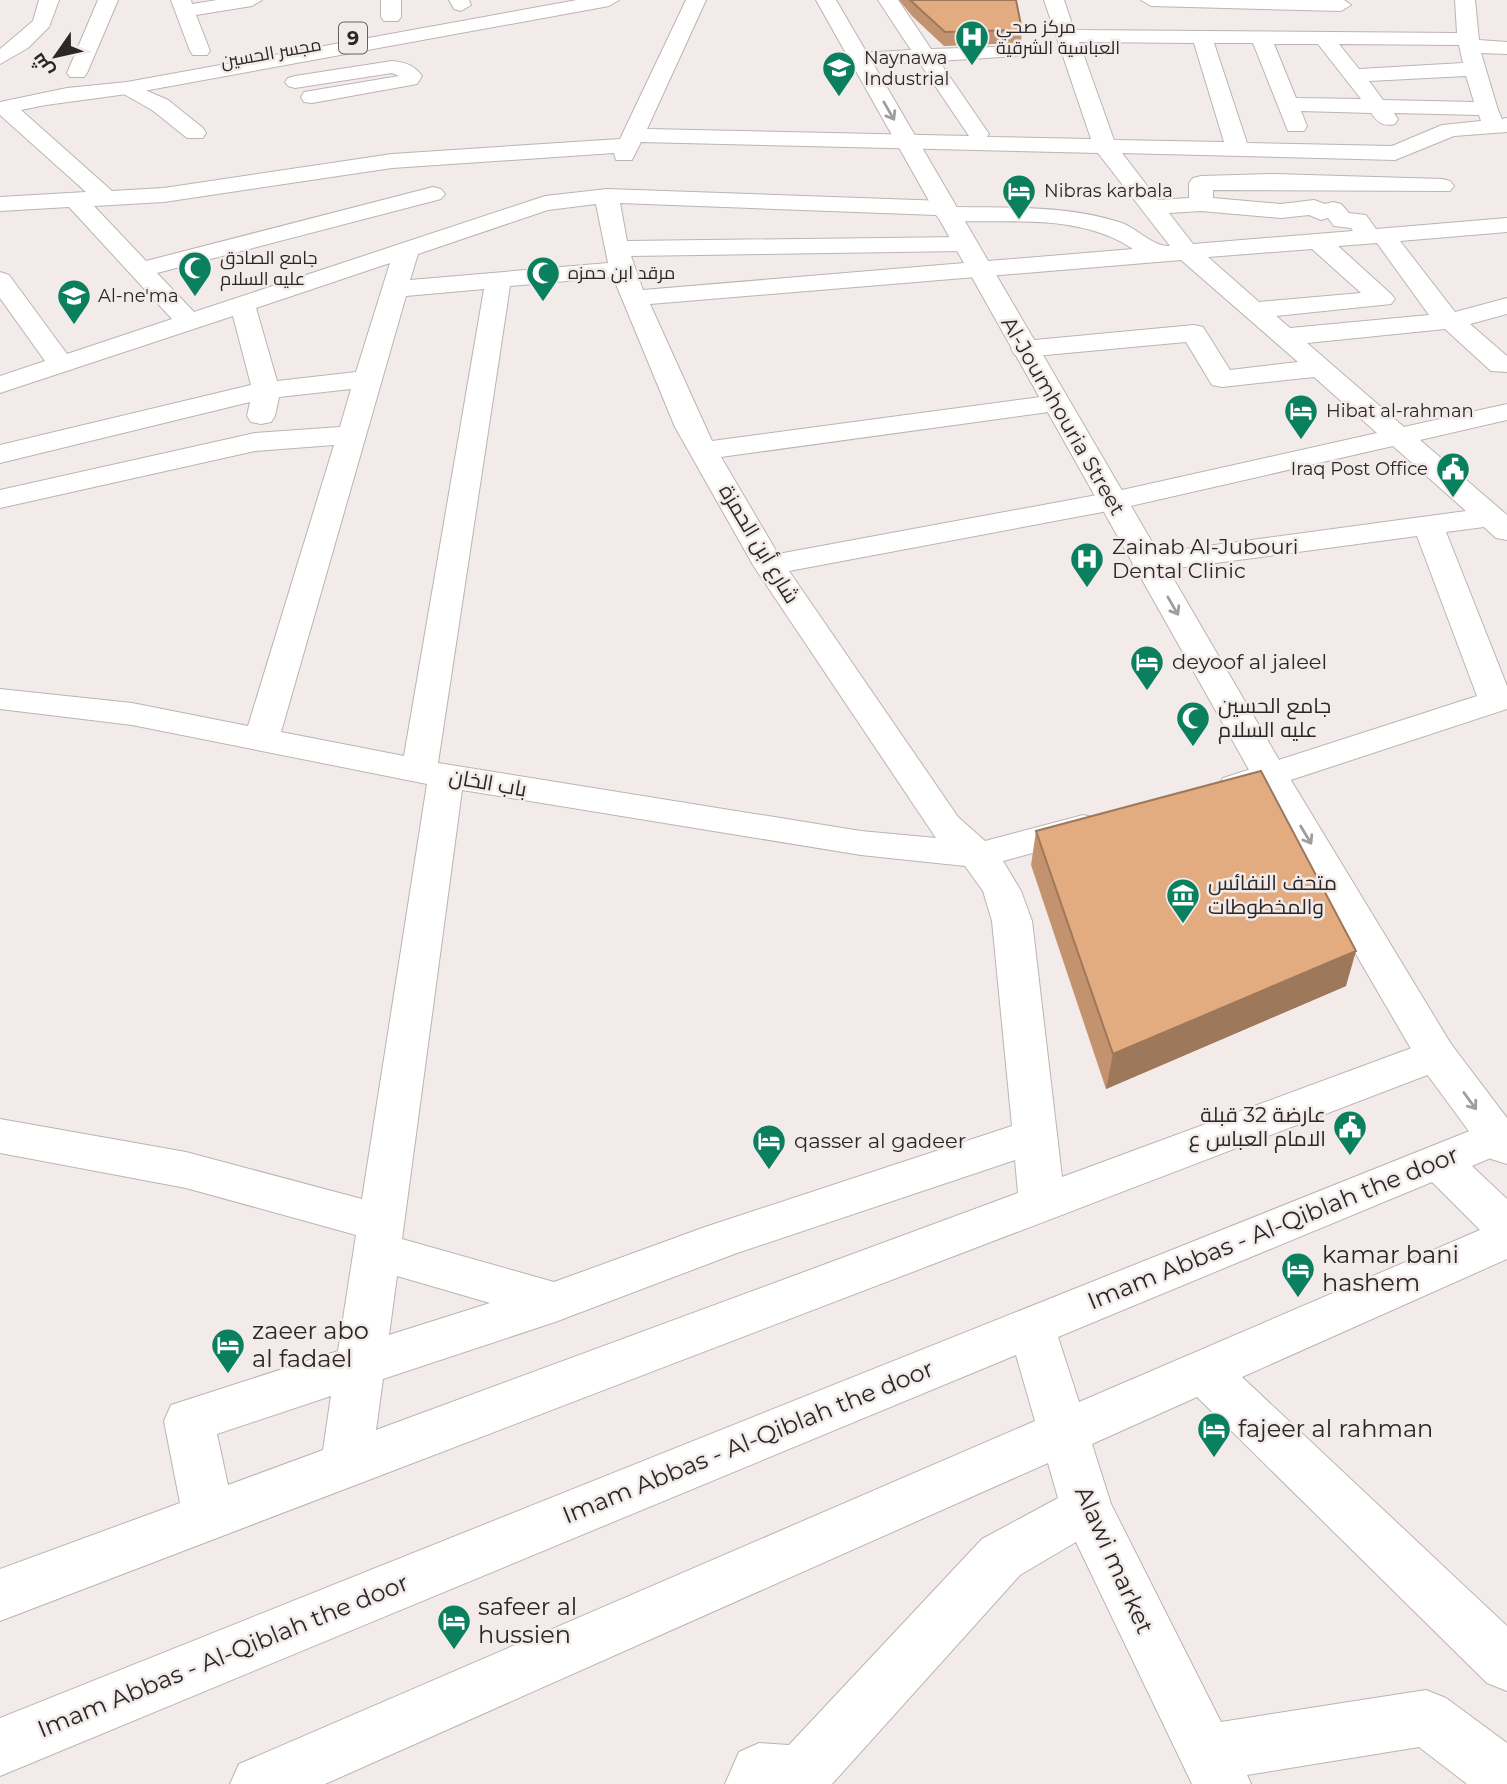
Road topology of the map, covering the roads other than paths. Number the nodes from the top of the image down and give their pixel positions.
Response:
1 (49, 0) edge
2 (108, 0) edge
3 (252, 0) edge
4 (530, 0) edge
5 (558, 0) edge
6 (609, 0) edge
7 (696, 0) edge
8 (888, 0) edge
9 (1054, 0) edge
10 (1151, 0) edge
11 (1465, 0) edge
12 (467, 2) edge
13 (832, 3) edge
14 (1341, 3) edge
15 (183, 6) edge
16 (438, 9) dead end
17 (387, 12) edge
18 (415, 13) dead end
19 (13, 26) dead end
20 (38, 27) junction
21 (1066, 36) junction
22 (1202, 37) junction
23 (1261, 37) junction
24 (1332, 38) junction
25 (1467, 43) junction
26 (1507, 48) edge
27 (1017, 50) edge
28 (176, 55) dead end
29 (925, 55) junction
30 (0, 58) edge
31 (859, 59) junction
32 (103, 68) dead end
33 (1473, 69) junction
34 (146, 72) junction
35 (77, 73) junction
36 (1353, 76) junction
37 (295, 82) dead end
38 (25, 85) junction
39 (127, 88) junction
40 (312, 97) dead end
41 (41, 99) junction
42 (1, 101) edge
43 (1287, 104) junction
44 (1376, 106) junction
45 (1496, 120) edge
46 (195, 133) dead end
47 (978, 134) dead end
48 (631, 140) junction
49 (907, 143) junction
50 (1105, 147) junction
51 (1238, 150) junction
52 (1272, 150) junction
53 (1402, 150) junction
54 (1306, 151) junction
55 (1274, 181) junction
56 (433, 194) dead end
57 (607, 196) junction
58 (1458, 197) junction
59 (106, 198) junction
60 (74, 199) junction
61 (0, 204) edge
62 (1201, 204) junction
63 (1152, 207) junction
64 (946, 211) junction
65 (1281, 211) junction
66 (212, 217) junction
67 (1505, 227) edge
68 (1376, 236) junction
69 (1310, 241) junction
70 (964, 244) junction
71 (406, 251) junction
72 (1187, 252) junction
73 (1156, 254) junction
74 (619, 259) junction
75 (978, 269) junction
76 (140, 270) junction
77 (0, 279) edge
78 (498, 280) junction
79 (395, 289) junction
80 (634, 298) junction
81 (243, 306) junction
82 (1507, 306) edge
83 (1253, 310) junction
84 (28, 319) junction
85 (1451, 321) junction
86 (190, 323) junction
87 (0, 326) edge
88 (1284, 337) junction
89 (1024, 349) junction
90 (1507, 364) edge
91 (62, 365) junction
92 (1320, 368) junction
93 (370, 379) junction
94 (0, 385) edge
95 (266, 390) junction
96 (1056, 403) junction
97 (1507, 412) edge
98 (352, 435) junction
99 (1400, 438) junction
100 (255, 442) junction
101 (703, 451) junction
102 (0, 454) edge
103 (0, 499) edge
104 (1113, 501) junction
105 (1499, 524) edge
106 (1428, 526) junction
107 (1148, 563) junction
108 (769, 565) junction
109 (0, 699) edge
110 (1502, 700) edge
111 (261, 740) junction
112 (432, 774) junction
113 (1271, 777) junction
114 (1204, 794) edge
115 (1111, 819) edge
116 (978, 855) junction
117 (1436, 1055) junction
118 (0, 1136) edge
119 (1034, 1136) junction
120 (1503, 1139) edge
121 (1439, 1161) junction
122 (1042, 1203) junction
123 (1507, 1228) edge
124 (379, 1237) junction
125 (1507, 1239) edge
126 (555, 1302) junction
127 (1031, 1326) junction
128 (360, 1365) junction
129 (1203, 1371) junction
130 (1062, 1433) junction
131 (346, 1463) junction
132 (1087, 1509) junction
133 (209, 1516) junction
134 (0, 1595) edge
135 (1507, 1664) edge
136 (0, 1747) edge
137 (1214, 1769) edge
138 (305, 1772) edge
139 (1507, 1778) edge
140 (259, 1784) edge
141 (754, 1784) edge

1 - 20 main road
2 - 35 main road
3 - 15 main road
4 - 34 main road, مجسر الحسين / 9
5 - 34 main road, مجسر الحسين / 9
6 - 39 main road
7 - 48 main road
8 - 29 main road
9 - 21 main road
10 - 14 main road
11 - 25 main road
12 - 16 main road
13 - 31 main road, Al-Joumhouria Street
14 - 24 main road
15 - 28 main road
17 - 18 main road
19 - 20 main road
20 - 30 main road
21 - 22 main road
21 - 50 main road
22 - 23 main road
22 - 51 main road
23 - 24 main road
23 - 43 main road
24 - 25 main road
24 - 36 main road
25 - 26 main road
25 - 33 main road
27 - 29 main road
29 - 31 main road
29 - 47 main road
31 -> 49 main road, Al-Joumhouria Street
32 - 35 main road
33 - 36 main road
33 - 45 main road
34 - 38 main road, 9
34 - 41 main road, 9
35 - 38 main road
36 - 44 main road
37 - 40 main road
38 - 42 main road, 9
39 - 41 main road
39 - 46 main road
41 - 42 main road, 9
42 - 59 main road
43 - 44 main road
43 - 54 main road
44 - 45 main road
44 - 53 main road
45 - 53 main road
48 - 49 main road
48 - 57 main road
48 - 66 main road
49 - 50 main road
49 - 64 main road, Al-Joumhouria Street
50 - 51 main road
50 - 63 main road
51 - 52 main road
52 - 54 main road
52 - 55 main road
53 - 54 main road
53 - 58 main road
55 - 58 main road
55 - 62 main road
55 - 65 main road
56 - 66 main road
57 - 64 main road
57 - 71 main road
57 - 74 main road, شارع أبن الحمزة
58 - 67 main road
59 - 60 main road
59 - 66 main road
60 - 61 main road
60 - 76 main road
62 - 63 main road
62 - 65 main road
63 - 72 main road
64 - 70 main road, Al-Joumhouria Street
64 - 73 main road
65 - 68 main road
65 - 69 main road
66 - 76 main road
67 - 68 main road
68 - 69 main road
68 - 85 main road
69 - 72 main road
69 - 83 main road
70 - 74 main road
70 - 75 main road, Al-Joumhouria Street
71 - 79 main road
71 - 81 main road
72 - 73 main road
72 - 83 main road
73 - 75 main road
74 - 78 main road
74 - 80 main road, شارع أبن الحمزة
75 - 80 main road
75 - 89 main road, Al-Joumhouria Street
76 - 86 main road
77 - 84 main road
78 - 79 main road
78 - 112 main road
79 - 93 main road
80 - 101 main road, شارع أبن الحمزة
81 - 86 main road
81 - 95 main road
82 - 85 main road
83 - 88 main road
84 - 87 main road
84 - 91 main road
85 - 88 main road
85 - 90 main road
86 - 91 main road
88 - 92 main road
89 - 92 main road
89 - 96 main road, Al-Joumhouria Street
91 - 94 main road
92 - 99 main road
93 - 95 main road
93 - 98 main road
95 - 100 main road
95 - 102 main road
96 - 101 main road
96 - 104 main road, Al-Joumhouria Street
97 - 99 main road
98 - 100 main road
98 - 111 main road
99 - 104 main road
99 - 105 main road
100 - 103 main road
101 - 108 main road, شارع أبن الحمزة
104 - 107 main road, Al-Joumhouria Street
104 - 108 main road
105 - 106 main road
106 - 107 main road
106 - 110 main road
107 -> 113 main road, Al-Joumhouria Street
108 - 116 main road, شارع أبن الحمزة
109 - 111 main road, باب الخان
110 - 113 main road
111 - 112 main road, باب الخان
112 - 116 main road, باب الخان
112 - 124 main road
113 - 114 main road
113 -> 117 main road, Al-Joumhouria Street
115 - 116 main road
116 - 119 main road, شارع أبن الحمزة
117 -> 120 main road, Al-Joumhouria Street
117 - 122 main road
118 - 124 main road
119 - 122 main road, شارع أبن الحمزة
119 - 126 main road
120 - 121 main road, Imam Abbas - Al-Qiblah the door
121 - 123 main road
121 - 127 main road, Imam Abbas - Al-Qiblah the door
122 - 131 main road
124 - 126 main road
124 - 128 main road
125 - 129 main road
126 - 128 main road
127 - 130 main road, Alawi market
127 - 136 main road, Imam Abbas - Al-Qiblah the door
128 - 131 main road
128 - 133 main road
129 - 130 main road
129 - 135 main road
130 - 132 main road, Alawi market
130 - 138 main road
131 - 133 main road
132 - 137 main road, Alawi market
132 - 141 main road
133 - 134 main road
137 - 139 main road
138 - 140 main road

